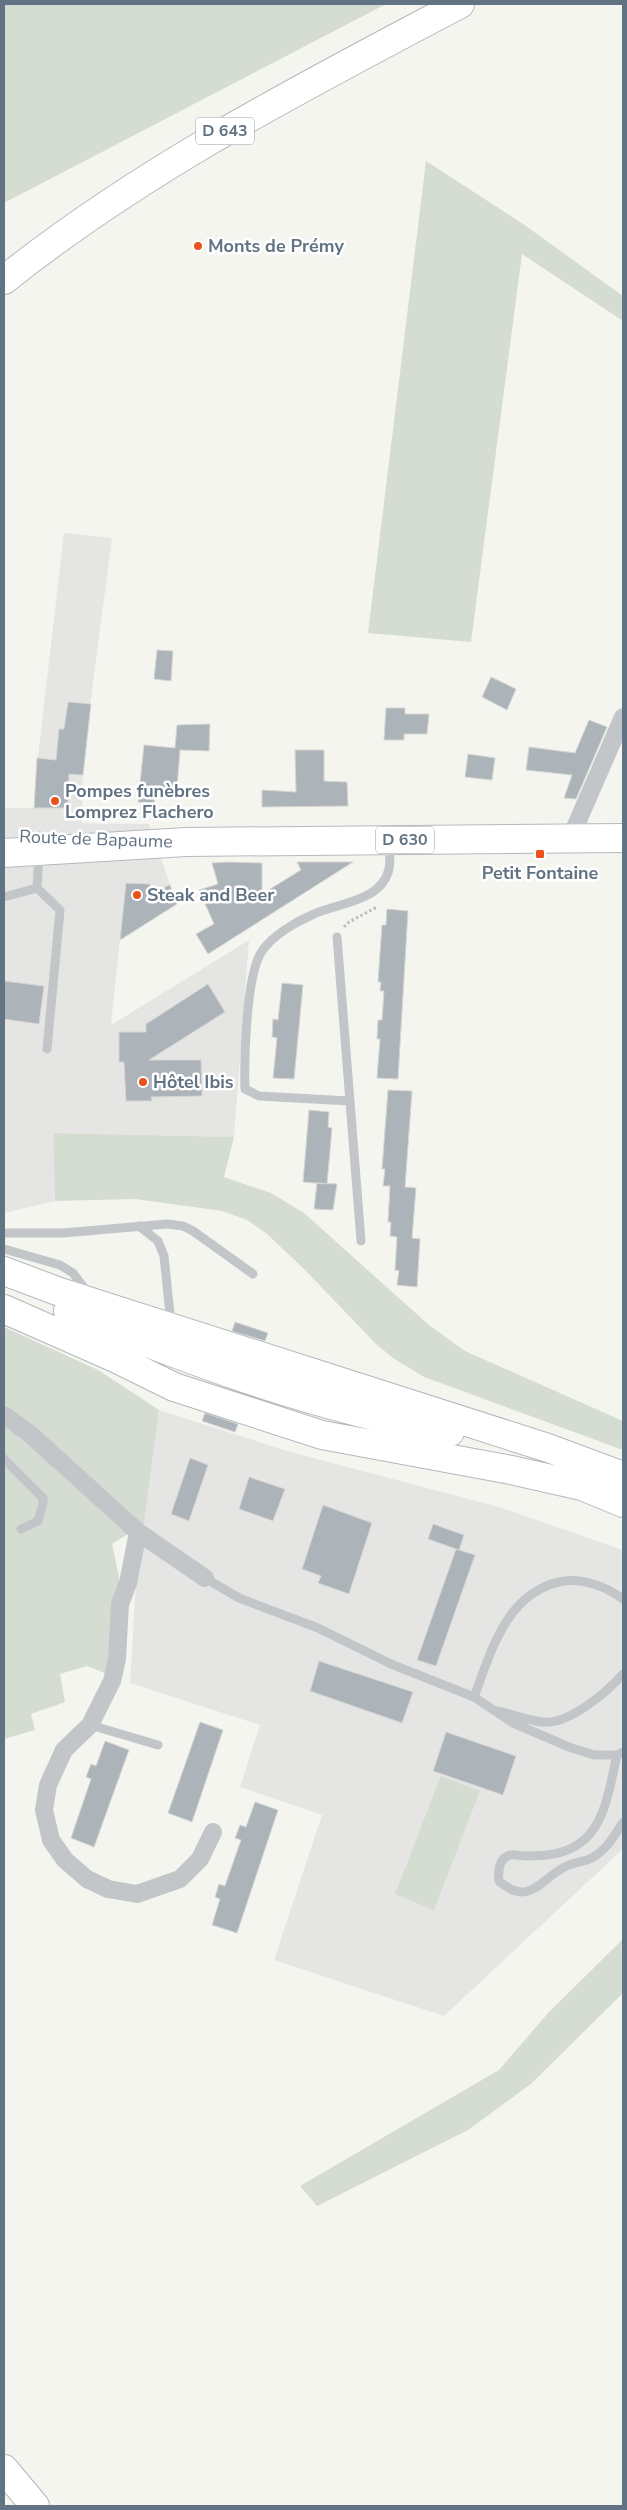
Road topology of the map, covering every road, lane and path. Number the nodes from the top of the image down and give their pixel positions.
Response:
1 (460, 4) edge
2 (4, 280) edge
3 (623, 717) edge
4 (4, 835) edge
5 (623, 838) edge
6 (570, 839) junction
7 (388, 840) junction
8 (40, 843) junction
9 (4, 853) edge
10 (37, 888) junction
11 (4, 897) edge
12 (338, 938) dead end
13 (47, 1049) dead end
14 (350, 1101) junction
15 (139, 1226) junction
16 (4, 1233) edge
17 (361, 1241) dead end
18 (4, 1249) edge
19 (4, 1271) edge
20 (253, 1274) dead end
21 (4, 1285) edge
22 (96, 1303) junction
23 (4, 1309) edge
24 (171, 1327) junction
25 (4, 1415) edge
26 (548, 1448) junction
27 (4, 1459) edge
28 (623, 1476) edge
29 (623, 1502) edge
30 (21, 1528) dead end
31 (138, 1532) junction
32 (205, 1578) joint
33 (623, 1599) edge
34 (623, 1674) edge
35 (474, 1697) junction
36 (493, 1709) junction
37 (90, 1725) junction
38 (158, 1745) dead end
39 (620, 1753) edge
40 (623, 1822) edge
41 (213, 1832) dead end
42 (4, 2469) edge
43 (35, 2506) edge

1 - 2 main road, D 643
3 - 6 street
4 - 8 main road, Route de Bapaume / D 630
5 - 6 main road, D 630
6 - 7 main road, D 630
7 - 8 main road, Route de Bapaume / D 630
7 - 14 lane
8 - 9 main road, Route de Bapaume / D 630
8 - 10 lane
10 - 11 lane
10 - 13 lane
12 - 14 lane
14 - 17 lane
15 - 16 lane
15 - 20 lane
15 - 24 lane
18 - 22 lane
19 - 22 main road
21 - 26 main road
22 - 24 main road
23 - 29 main road
24 - 26 main road
25 - 31 street
26 - 28 main road
27 - 30 lane
31 - 32 street
31 - 37 street
32 - 35 lane
33 - 35 lane
34 - 36 lane
35 - 36 lane
36 - 39 lane
37 - 38 lane
37 - 41 street
39 - 40 lane
42 - 43 main road

